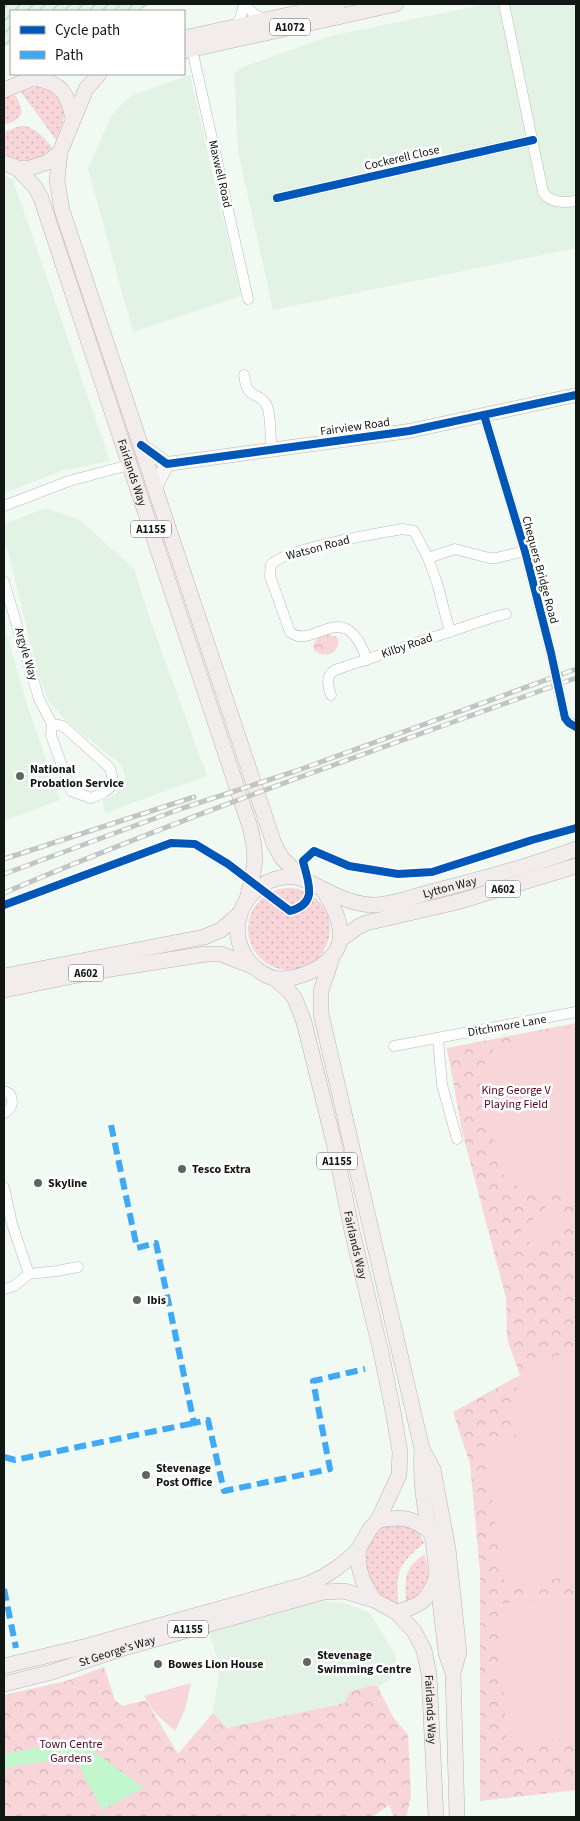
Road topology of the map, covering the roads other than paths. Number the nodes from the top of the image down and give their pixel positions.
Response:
1 (244, 4) edge
2 (338, 4) edge
3 (396, 4) edge
4 (504, 4) edge
5 (266, 20) junction
6 (236, 27) junction
7 (187, 46) edge
8 (98, 75) edge
9 (40, 76) edge
10 (4, 90) edge
11 (73, 118) junction
12 (533, 140) junction
13 (60, 152) junction
14 (10, 165) edge
15 (277, 198) dead end
16 (576, 201) edge
17 (248, 298) dead end
18 (244, 375) dead end
19 (576, 395) edge
20 (484, 415) junction
21 (141, 445) junction
22 (272, 450) junction
23 (167, 464) junction
24 (130, 465) junction
25 (154, 487) junction
26 (4, 506) edge
27 (525, 551) junction
28 (428, 558) junction
29 (4, 582) edge
30 (506, 614) dead end
31 (450, 632) junction
32 (367, 660) junction
33 (332, 695) dead end
34 (52, 724) junction
35 (576, 727) edge
36 (576, 849) edge
37 (575, 870) edge
38 (303, 878) junction
39 (323, 890) junction
40 (247, 898) junction
41 (240, 913) junction
42 (340, 940) junction
43 (332, 958) junction
44 (254, 967) junction
45 (4, 976) edge
46 (275, 979) junction
47 (4, 990) edge
48 (576, 1012) edge
49 (438, 1039) junction
50 (394, 1046) dead end
51 (4, 1090) edge
52 (4, 1113) edge
53 (457, 1139) dead end
54 (4, 1187) edge
55 (6, 1205) edge
56 (78, 1267) dead end
57 (29, 1274) junction
58 (4, 1290) edge
59 (422, 1450) junction
60 (378, 1520) junction
61 (430, 1530) junction
62 (358, 1550) junction
63 (437, 1576) junction
64 (374, 1600) junction
65 (396, 1612) junction
66 (4, 1666) edge
67 (453, 1673) junction
68 (4, 1684) edge
69 (436, 1817) edge
70 (457, 1817) edge

1 - 5 street
1 - 6 street
2 - 5 main road, A1072
3 - 7 main road, A1072
4 - 12 street
5 - 6 main road, A1072
6 - 7 main road, A1072
7 - 17 street, Maxwell Road
8 - 11 main road, Fairlands Way
9 - 10 main road
9 - 11 main road
11 - 13 main road, Fairlands Way
12 - 15 street, Cockerell Close
12 - 16 street
13 - 14 main road
13 - 21 main road, Fairlands Way / A1155
14 - 24 main road, Fairlands Way / A1155
18 - 22 street
19 - 20 street, Fairview Road
20 - 22 street, Fairview Road
20 - 27 street, Chequers Bridge Road
21 - 23 street
21 - 25 main road, Fairlands Way / A1155
22 - 23 street, Fairview Road
23 - 25 street
24 - 26 street
24 - 40 main road, Fairlands Way / A1155
25 - 38 main road, Fairlands Way / A1155
27 - 28 street
27 - 35 street, Chequers Bridge Road, bridge
28 - 31 street, Watson Road
28 - 32 street, Watson Road
29 - 34 street, Argyle Way
30 - 31 street, Kilby Road
31 - 32 street, Kilby Road
32 - 33 street, Kilby Road
34 - 34 street, Argyle Way
36 - 39 main road, Lytton Way / A602
37 - 42 main road, Lytton Way / A602
38 - 39 main road, Lytton Way / A602
38 - 40 main road, A602
39 - 42 main road
40 - 41 main road, A602
41 - 44 main road, A602
41 - 45 main road, A602
42 - 43 main road
43 - 46 main road
43 - 59 main road, Fairlands Way / A1155
44 - 46 main road, A602
44 - 47 main road, A602
46 - 60 main road, Fairlands Way / A1155
48 - 49 street, Ditchmore Lane
49 - 50 street, Ditchmore Lane
49 - 53 street
51 - 52 street
54 - 55 street
55 - 57 street
56 - 57 street
57 - 58 street
59 - 61 main road, Fairlands Way / A1155
59 - 67 main road, Fairlands Way / A1155
60 - 61 main road
60 - 62 main road, Fairlands Way / A1155
61 - 63 main road, Fairlands Way / A1155
62 - 64 main road
62 - 66 main road, St George's Way / A1155
63 - 65 main road
63 - 67 main road, Fairlands Way / A1155
64 - 65 main road, Fairlands Way / A1155
64 - 68 main road, St George's Way / A1155
65 - 69 main road, Fairlands Way / A1155
67 - 70 main road, Fairlands Way / A1155

